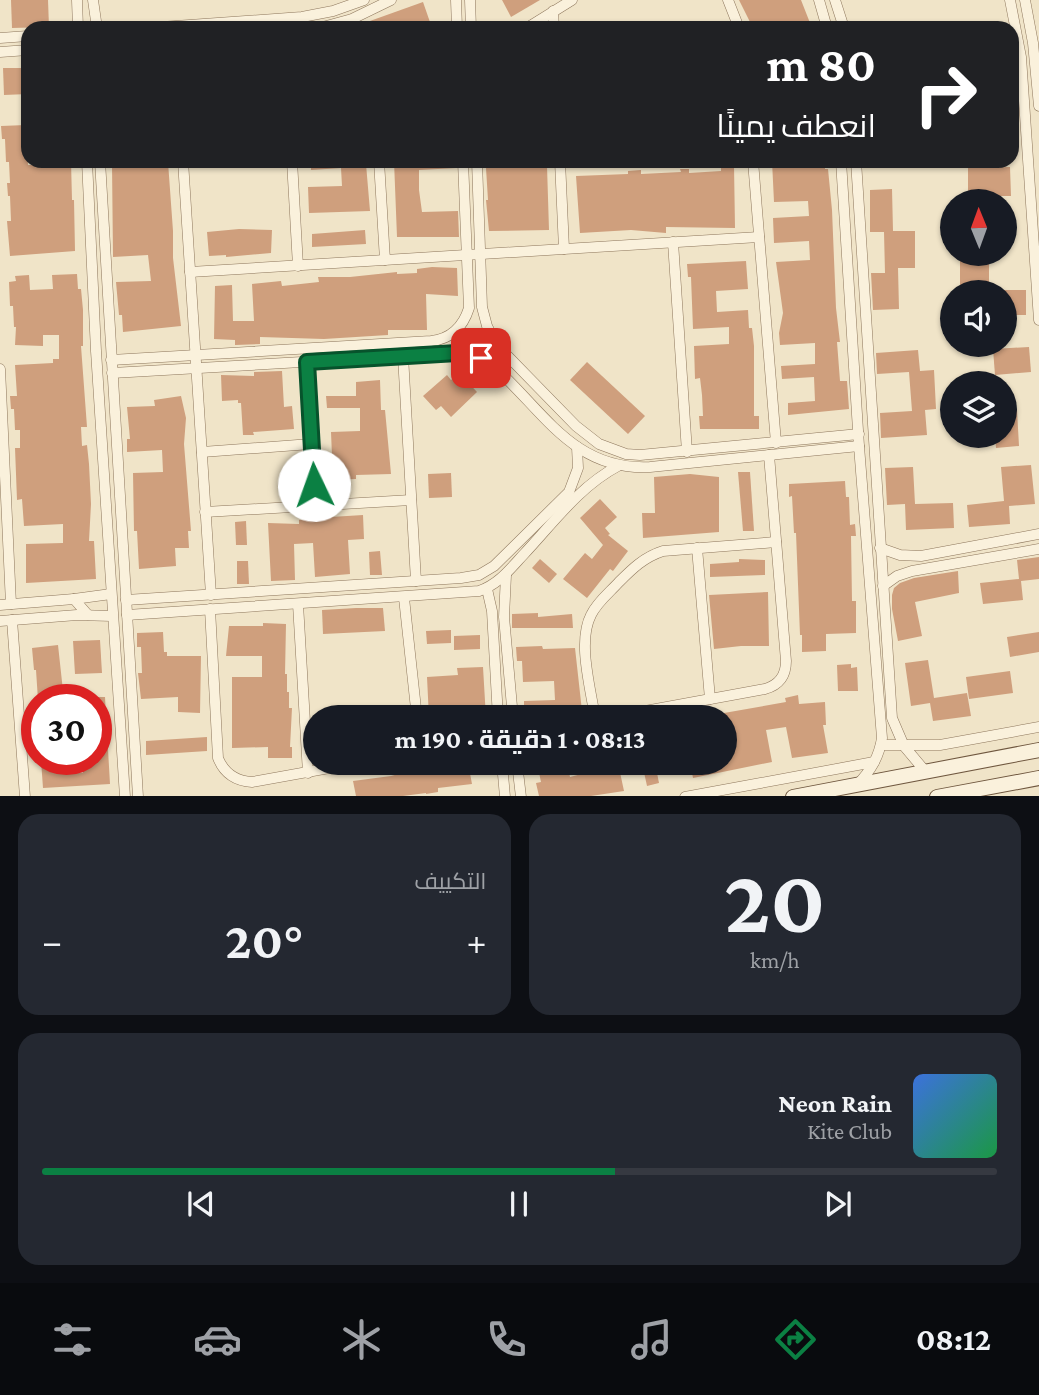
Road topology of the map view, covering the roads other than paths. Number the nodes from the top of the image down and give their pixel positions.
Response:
1 (77, 0) edge
2 (93, 0) edge
3 (364, 0) edge
4 (391, 0) edge
5 (456, 0) edge
6 (470, 0) edge
7 (572, 0) edge
8 (728, 0) edge
9 (819, 0) edge
10 (835, 0) edge
11 (1010, 0) edge
12 (1026, 3) edge
13 (1039, 10) edge
14 (553, 12) junction
15 (78, 21) edge
16 (96, 21) edge
17 (246, 21) edge
18 (345, 21) edge
19 (457, 21) edge
20 (471, 21) edge
21 (538, 21) edge
22 (554, 21) edge
23 (736, 21) edge
24 (825, 21) edge
25 (842, 21) edge
26 (1013, 21) edge
27 (21, 36) edge
28 (0, 37) edge
29 (1036, 39) edge
30 (21, 50) edge
31 (0, 52) edge
32 (1019, 58) edge
33 (1039, 106) edge
34 (87, 168) edge
35 (100, 168) edge
36 (183, 168) edge
37 (292, 168) edge
38 (379, 168) edge
39 (463, 168) edge
40 (477, 168) edge
41 (560, 168) edge
42 (753, 168) edge
43 (841, 168) edge
44 (856, 168) edge
45 (759, 237) junction
46 (673, 242) junction
47 (564, 249) junction
48 (481, 254) junction
49 (466, 255) junction
50 (385, 260) junction
51 (298, 266) junction
52 (190, 272) junction
53 (865, 305) junction
54 (850, 306) junction
55 (1039, 320) edge
56 (195, 355) junction
57 (403, 356) junction
58 (111, 360) junction
59 (307, 362) junction
60 (0, 369) edge
61 (196, 369) junction
62 (112, 373) junction
63 (859, 434) junction
64 (776, 443) junction
65 (311, 444) junction
66 (859, 446) junction
67 (577, 447) junction
68 (202, 452) junction
69 (687, 452) junction
70 (769, 455) junction
71 (618, 466) junction
72 (118, 477) junction
73 (104, 478) junction
74 (411, 499) junction
75 (315, 506) junction
76 (205, 512) junction
77 (3, 514) edge
78 (1039, 534) edge
79 (776, 542) junction
80 (697, 548) junction
81 (880, 548) junction
82 (1039, 548) edge
83 (921, 556) junction
84 (922, 569) junction
85 (506, 573) junction
86 (416, 581) junction
87 (883, 586) junction
88 (487, 589) junction
89 (111, 594) junction
90 (211, 595) junction
91 (404, 598) junction
92 (74, 599) junction
93 (126, 600) junction
94 (298, 604) junction
95 (5, 605) edge
96 (210, 610) junction
97 (88, 615) junction
98 (127, 615) junction
99 (112, 616) junction
100 (12, 620) junction
101 (0, 621) edge
102 (508, 659) junction
103 (495, 660) junction
104 (710, 699) junction
105 (305, 705) edge
106 (416, 705) edge
107 (497, 705) edge
108 (512, 705) edge
109 (593, 705) edge
110 (677, 705) edge
111 (118, 709) junction
112 (132, 709) junction
113 (1039, 727) edge
114 (881, 745) junction
115 (904, 746) junction
116 (1039, 750) edge
117 (874, 762) junction
118 (925, 771) junction
119 (303, 774) edge
120 (503, 775) edge
121 (518, 775) edge
122 (1039, 778) edge
123 (858, 784) junction
124 (25, 796) edge
125 (125, 796) edge
126 (138, 796) edge
127 (505, 796) edge
128 (521, 796) edge
129 (685, 796) edge
130 (793, 796) edge
131 (937, 796) edge

1 - 15 street
2 - 16 street
3 - 17 street
4 - 18 street
5 - 19 street
6 - 20 street
7 - 14 street
8 - 23 street
9 - 24 street
10 - 25 street
11 - 26 street
12 - 13 street
12 - 29 street
14 - 21 street
14 - 22 street
27 - 28 street
29 - 33 street
30 - 31 street
32 - 55 street
34 - 73 street
35 - 58 street
36 - 52 street
37 - 51 street
38 - 50 street
39 - 49 street
40 - 48 street
41 - 47 street
42 - 45 street
43 - 54 street
44 - 53 street
45 - 46 street
45 - 64 street
46 - 47 street
46 - 69 street
47 - 48 street
48 - 49 street
48 - 69 street
49 - 50 street
49 - 56 street
50 - 51 street
51 - 52 street
52 - 56 street
53 - 54 street
53 - 81 street
54 - 63 street
56 - 58 street
56 - 61 street
57 - 59 street
57 - 67 street
57 - 74 street
58 - 62 street
59 - 61 street
59 - 65 street
60 - 77 street
61 - 62 street
61 - 68 street
62 - 72 street
63 - 64 street
63 - 66 street
64 - 69 street
65 - 68 street
65 - 75 street
66 - 70 street
66 - 114 street
67 - 71 street
67 - 86 street
68 - 76 street
70 - 71 street
70 - 79 street
71 - 85 street
72 - 73 street
72 - 93 street
73 - 89 street
74 - 75 street
74 - 86 street
75 - 76 street
76 - 90 street
77 - 95 street
78 - 83 street
79 - 80 street
79 - 104 street
80 - 104 street
80 - 109 street
81 - 83 street
81 - 87 street
82 - 84 street
83 - 84 street
84 - 87 street
85 - 88 street
85 - 102 street
86 - 90 street
87 - 115 street
88 - 91 street
88 - 103 street
89 - 92 street
89 - 99 street
90 - 93 street
91 - 94 street
91 - 106 street
92 - 95 street
92 - 97 street
93 - 98 street
94 - 96 street
94 - 105 street
96 - 98 street
96 - 119 street
97 - 99 street
97 - 100 street
98 - 112 street
99 - 111 street
100 - 101 street
100 - 124 street
102 - 103 street
102 - 108 street
103 - 107 street
104 - 110 street
111 - 112 street
111 - 125 street
112 - 126 street
113 - 115 street
114 - 115 street
114 - 117 street
115 - 118 street
116 - 118 street
117 - 123 street
117 - 129 street
118 - 123 street
120 - 127 street
121 - 128 street
122 - 131 street
123 - 130 street

